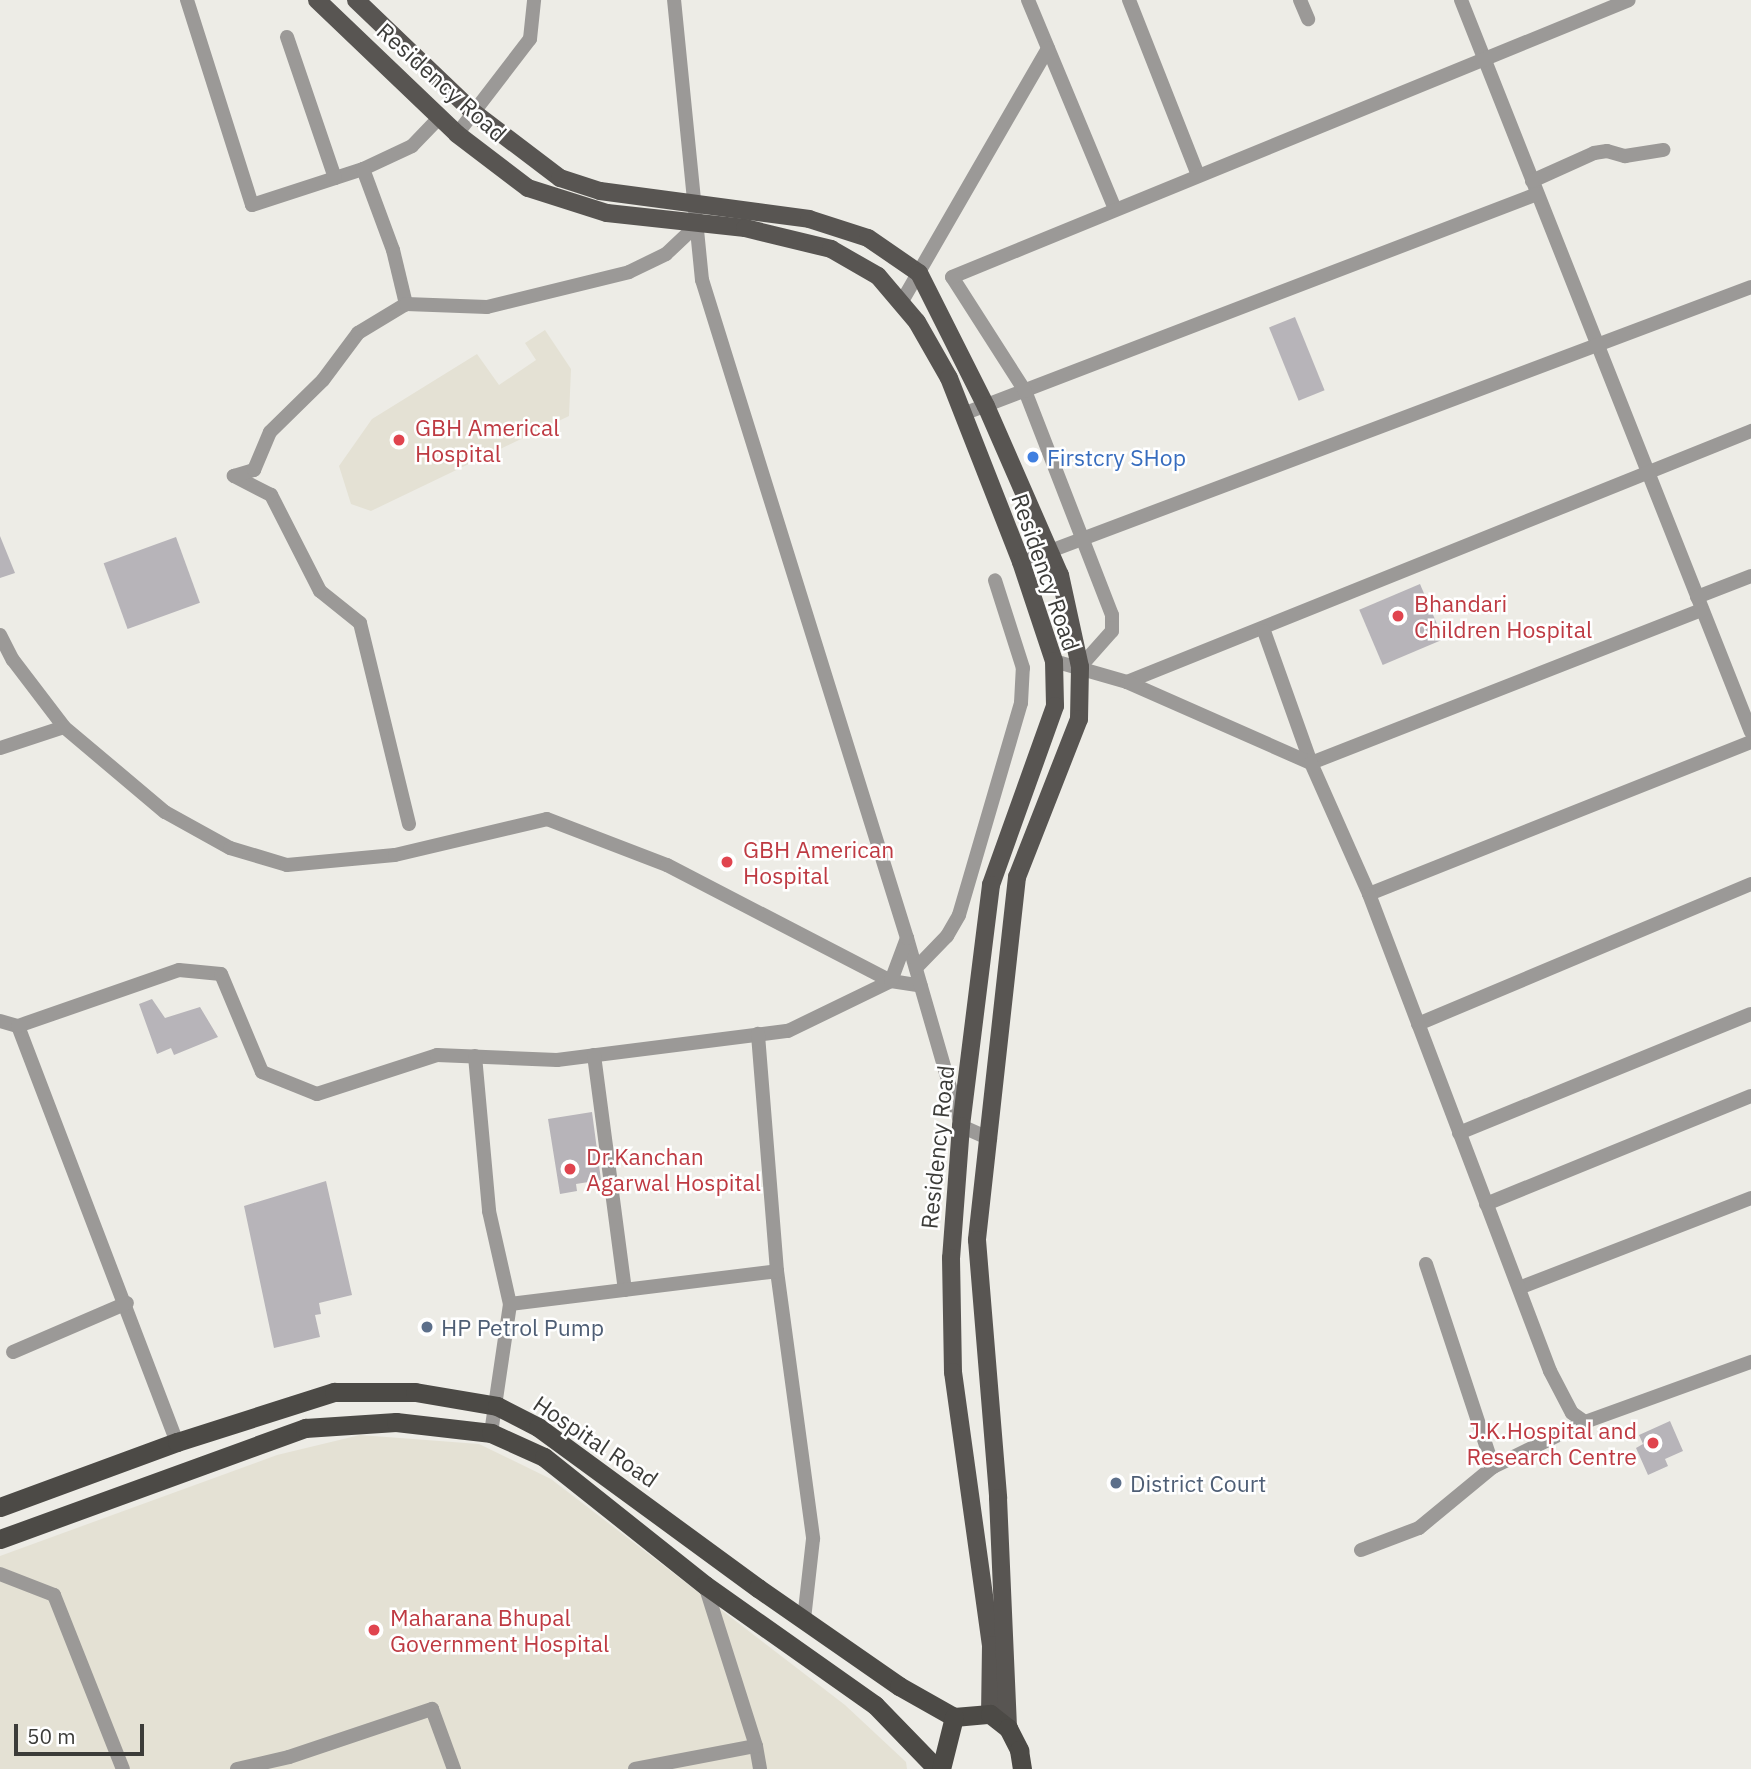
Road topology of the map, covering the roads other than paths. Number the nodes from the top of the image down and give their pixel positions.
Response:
1 (187, 0) edge
2 (317, 0) edge
3 (356, 0) edge
4 (534, 0) edge
5 (674, 0) edge
6 (1028, 0) edge
7 (1129, 0) edge
8 (1300, 0) edge
9 (1461, 0) edge
10 (1629, 0) edge
11 (1308, 19) dead end
12 (287, 37) dead end
13 (1048, 48) junction
14 (1485, 59) junction
15 (473, 112) junction
16 (440, 117) junction
17 (457, 134) junction
18 (1664, 150) dead end
19 (363, 169) junction
20 (1198, 175) junction
21 (335, 178) junction
22 (1535, 187) junction
23 (697, 202) junction
24 (1115, 209) junction
25 (699, 222) junction
26 (919, 273) junction
27 (1751, 287) edge
28 (901, 303) junction
29 (406, 304) junction
30 (1596, 345) junction
31 (1024, 391) junction
32 (986, 406) junction
33 (963, 414) junction
34 (1751, 431) edge
35 (1646, 474) junction
36 (1083, 539) junction
37 (1048, 552) junction
38 (1021, 562) junction
39 (1751, 576) edge
40 (995, 580) dead end
41 (1700, 604) junction
42 (1264, 631) junction
43 (0, 635) edge
44 (1054, 661) junction
45 (1080, 667) junction
46 (1127, 682) junction
47 (64, 727) junction
48 (1751, 732) edge
49 (1751, 742) edge
50 (0, 748) edge
51 (1311, 762) junction
52 (409, 824) dead end
53 (1751, 884) edge
54 (1369, 894) junction
55 (907, 938) junction
56 (916, 968) junction
57 (891, 981) junction
58 (921, 986) junction
59 (1751, 1014) edge
60 (0, 1021) edge
61 (1418, 1024) junction
62 (18, 1026) junction
63 (758, 1034) junction
64 (594, 1055) junction
65 (475, 1056) junction
66 (1751, 1097) edge
67 (961, 1126) junction
68 (1459, 1133) junction
69 (990, 1139) junction
70 (1751, 1198) edge
71 (1486, 1204) junction
72 (1426, 1264) dead end
73 (777, 1271) junction
74 (1519, 1287) junction
75 (625, 1290) junction
76 (127, 1303) junction
77 (510, 1304) junction
78 (13, 1352) dead end
79 (1751, 1362) edge
80 (497, 1406) junction
81 (1585, 1422) junction
82 (491, 1433) junction
83 (177, 1443) junction
84 (1493, 1467) junction
85 (0, 1507) edge
86 (0, 1539) edge
87 (1362, 1550) dead end
88 (0, 1574) edge
89 (705, 1585) junction
90 (804, 1619) junction
91 (990, 1713) junction
92 (954, 1717) junction
93 (1008, 1728) junction
94 (756, 1746) junction
95 (291, 1763) edge
96 (123, 1769) edge
97 (237, 1769) edge
98 (454, 1769) edge
99 (635, 1769) edge
100 (760, 1769) edge
101 (939, 1769) edge
102 (1022, 1769) edge

1 - 21 street
2 - 16 main road, Residency Road
3 - 15 main road
4 - 15 street
5 - 23 street
6 - 13 street
7 - 20 street
8 - 11 street
9 - 14 street
10 - 14 street
12 - 21 street
13 - 24 street
13 - 26 street
14 - 20 street
14 - 22 street
15 - 17 street
15 - 23 main road
16 - 17 main road, Residency Road
16 - 19 street
17 - 25 main road, Residency Road
18 - 22 street
19 - 21 street
19 - 29 street
20 - 24 street
22 - 30 street
22 - 31 street
23 - 25 street
23 - 26 main road
24 - 31 street
25 - 28 main road, Residency Road
25 - 29 street
25 - 55 street
26 - 28 street
26 - 32 main road
27 - 30 street
28 - 33 main road, Residency Road
29 - 52 street
30 - 35 street
30 - 36 street
31 - 32 street
31 - 36 street
32 - 33 street
32 - 37 main road
33 - 38 main road, Residency Road
34 - 35 street
35 - 41 street
35 - 42 street
36 - 37 street
36 - 45 street
37 - 38 street
37 - 45 main road
38 - 44 main road, Residency Road
39 - 41 street
40 - 56 street
41 - 48 street
41 - 51 street
42 - 46 street
42 - 51 street
43 - 47 street
44 - 45 street
44 - 67 main road, Residency Road
45 - 46 street
45 - 69 main road
46 - 51 street
47 - 50 street
47 - 57 street
49 - 54 street
51 - 54 street
53 - 61 street
54 - 61 street
55 - 56 street
55 - 57 street
56 - 58 street
57 - 58 street
57 - 63 street
58 - 67 street
59 - 68 street
60 - 62 street
61 - 68 street
62 - 65 street
62 - 76 street
63 - 64 street
63 - 73 street
64 - 65 street
64 - 75 street
65 - 77 street
66 - 71 street
67 - 69 street
67 - 91 main road, Residency Road
68 - 71 street
69 - 93 main road
70 - 74 street
71 - 74 street
72 - 84 street
73 - 75 street
73 - 90 street
74 - 81 street
75 - 77 street
76 - 78 street
76 - 83 street
77 - 80 street
79 - 81 street
80 - 82 street
80 - 83 highway, Hospital Road
80 - 90 highway, Hospital Road
81 - 84 street
82 - 86 highway
82 - 89 highway
83 - 85 highway, Hospital Road
84 - 87 street
88 - 96 street
89 - 94 street
89 - 101 highway
90 - 92 highway, Hospital Road
91 - 92 highway
91 - 93 highway
92 - 101 highway
93 - 102 highway
94 - 99 street
94 - 100 street
95 - 97 street
95 - 98 street

